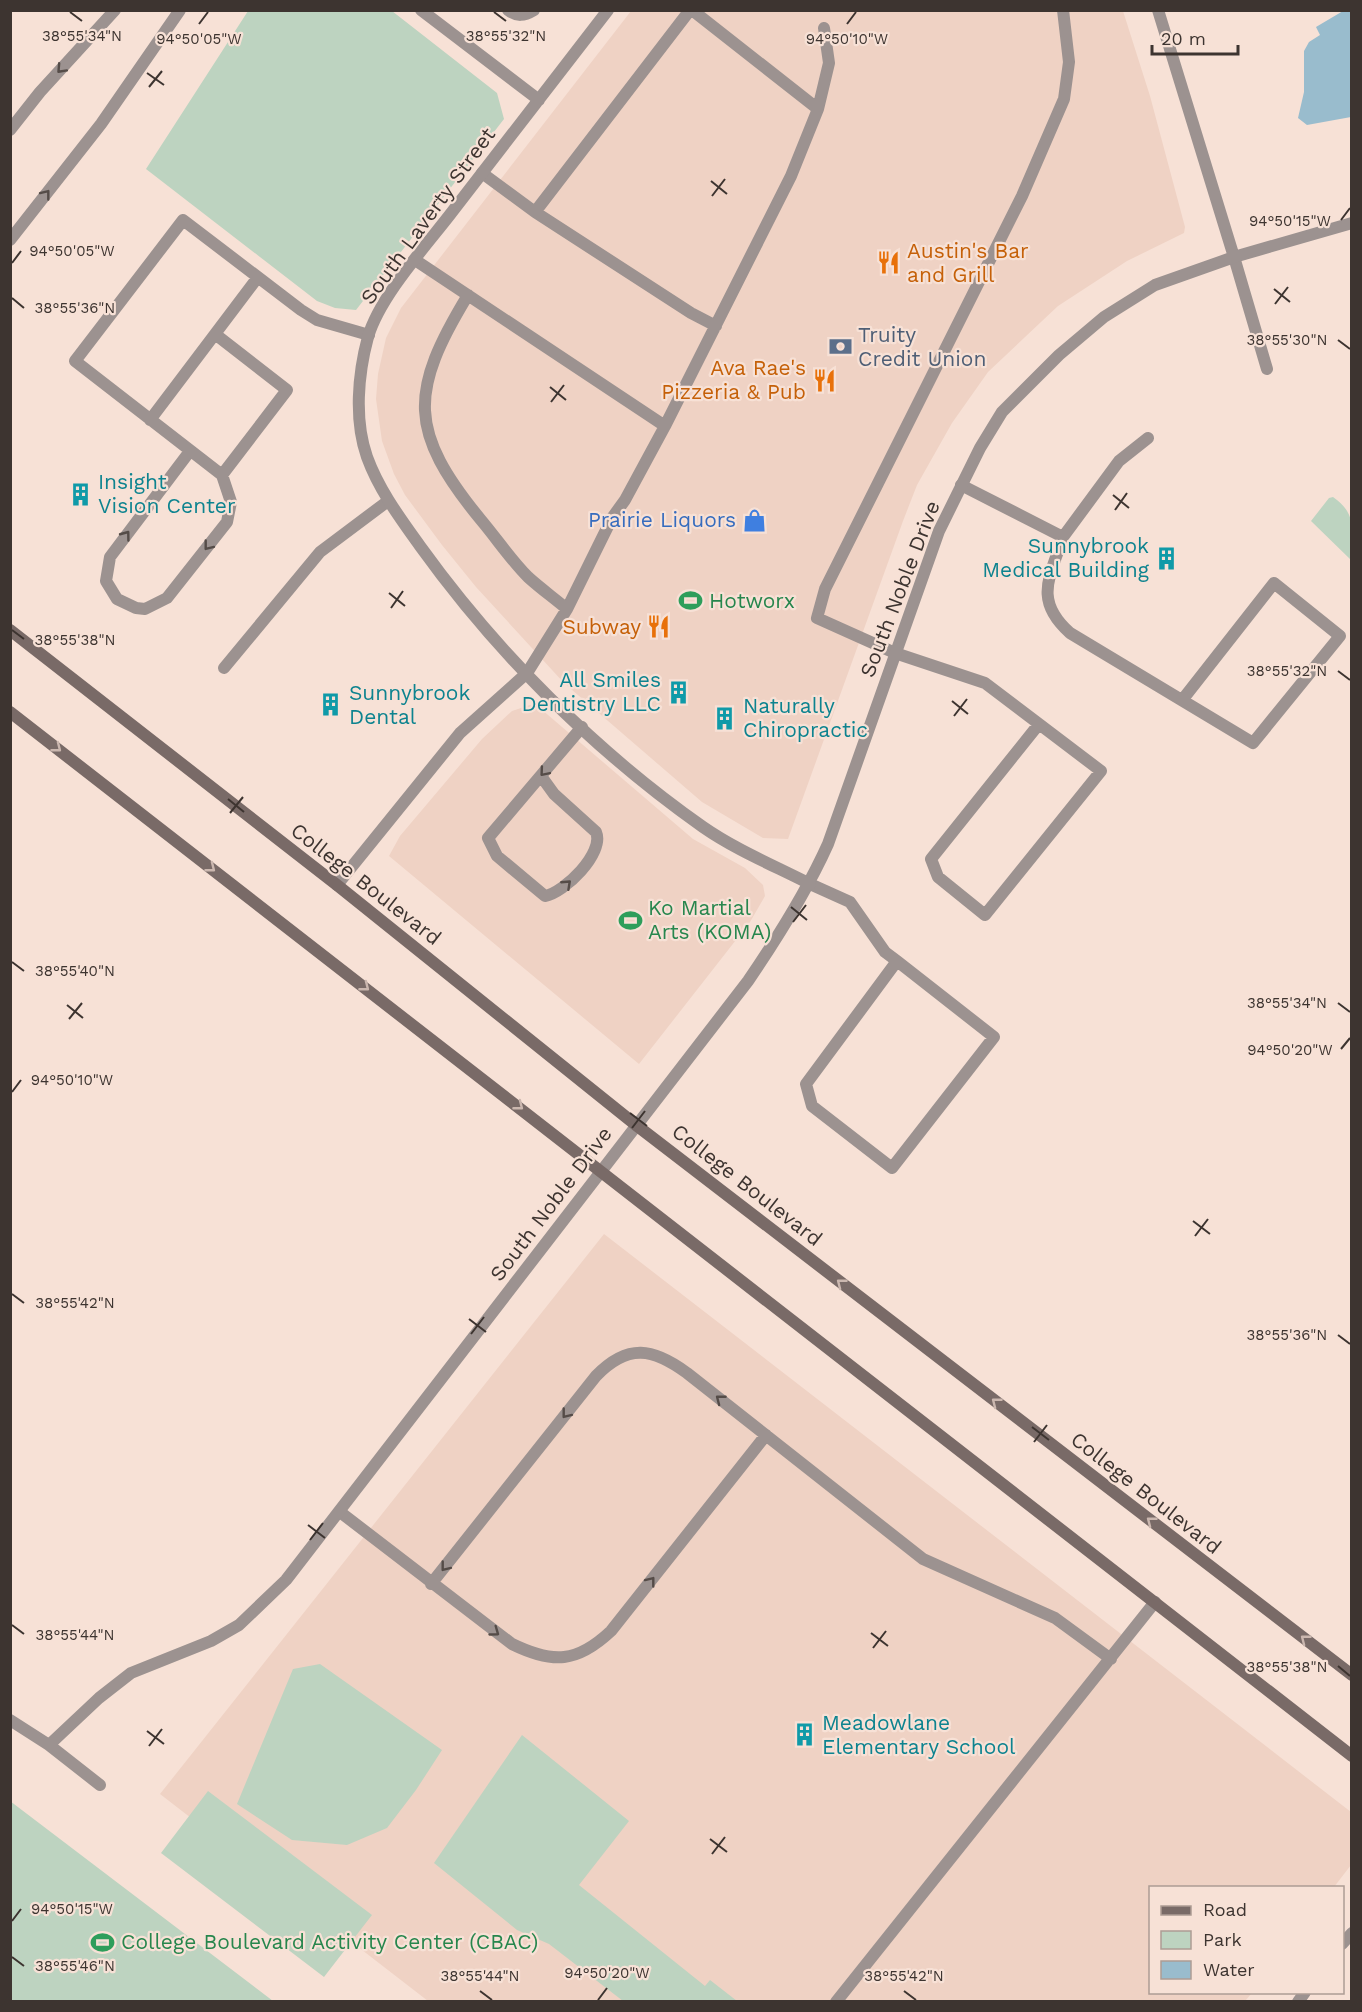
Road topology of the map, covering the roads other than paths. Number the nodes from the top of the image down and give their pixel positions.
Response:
1 (115, 10) edge
2 (180, 10) edge
3 (421, 10) edge
4 (508, 10) edge
5 (534, 10) edge
6 (608, 10) edge
7 (691, 10) edge
8 (1064, 10) edge
9 (1158, 10) edge
10 (824, 28) dead end
11 (539, 100) junction
12 (818, 109) junction
13 (10, 129) edge
14 (482, 173) junction
15 (535, 212) junction
16 (1352, 222) edge
17 (10, 240) edge
18 (1234, 257) junction
19 (415, 260) junction
20 (258, 277) junction
21 (468, 295) junction
22 (716, 326) junction
23 (215, 334) junction
24 (369, 335) junction
25 (1268, 369) dead end
26 (150, 420) junction
27 (665, 426) junction
28 (1148, 438) dead end
29 (190, 451) junction
30 (222, 475) junction
31 (961, 485) junction
32 (388, 501) junction
33 (1063, 537) junction
34 (567, 609) junction
35 (10, 630) edge
36 (895, 653) junction
37 (224, 668) dead end
38 (527, 673) junction
39 (1183, 699) junction
40 (10, 712) edge
41 (1039, 724) junction
42 (582, 727) junction
43 (541, 776) junction
44 (810, 884) junction
45 (337, 885) junction
46 (897, 961) junction
47 (636, 1125) junction
48 (602, 1170) junction
49 (766, 1436) junction
50 (340, 1512) junction
51 (431, 1584) junction
52 (1155, 1602) junction
53 (1111, 1659) junction
54 (1352, 1675) edge
55 (10, 1720) edge
56 (49, 1744) junction
57 (1352, 1756) edge
58 (100, 1785) dead end
59 (836, 2001) edge

1 -> 13 street
17 -> 2 street
3 - 11 street
4 - 5 street
6 - 11 street, South Laverty Street
7 - 12 street
7 - 15 street
8 - 36 street
9 - 18 street
10 - 12 street
11 - 14 street, South Laverty Street
12 - 22 street
14 - 15 street
14 - 19 street, South Laverty Street
15 - 22 street
16 - 18 street, South Noble Drive
18 - 25 street
18 - 31 street, South Noble Drive
19 - 21 street
19 - 24 street, South Laverty Street
20 - 23 street
20 - 24 street
20 - 26 street
21 - 27 street
21 - 34 street
22 - 27 street
23 - 26 street
23 - 30 street
24 - 32 street, South Laverty Street
26 - 29 street
27 - 34 street
28 - 33 street
29 - 30 street
30 -> 29 street
31 - 33 street
31 - 36 street, South Noble Drive
32 - 37 street
32 - 38 street, South Laverty Street
33 - 39 street
34 - 38 street
35 - 45 main road, College Boulevard
36 - 41 street
36 - 44 street, South Noble Drive
38 - 42 street, South Laverty Street
38 - 45 street
39 - 39 street
40 -> 48 main road
41 - 41 street
42 -> 43 street
42 - 44 street, South Laverty Street
43 -> 43 street
44 - 46 street, South Laverty Street
44 - 47 street, South Noble Drive
45 - 47 main road, College Boulevard
46 - 46 street, South Laverty Street
47 - 48 street, South Noble Drive
54 -> 47 main road, College Boulevard
48 - 50 street, South Noble Drive
48 - 52 main road
51 -> 49 street
49 -> 51 street
49 - 53 street
50 - 51 street
50 - 56 street, South Noble Drive
52 - 53 street
52 - 57 main road
53 - 59 street
55 - 56 street
56 - 58 street

